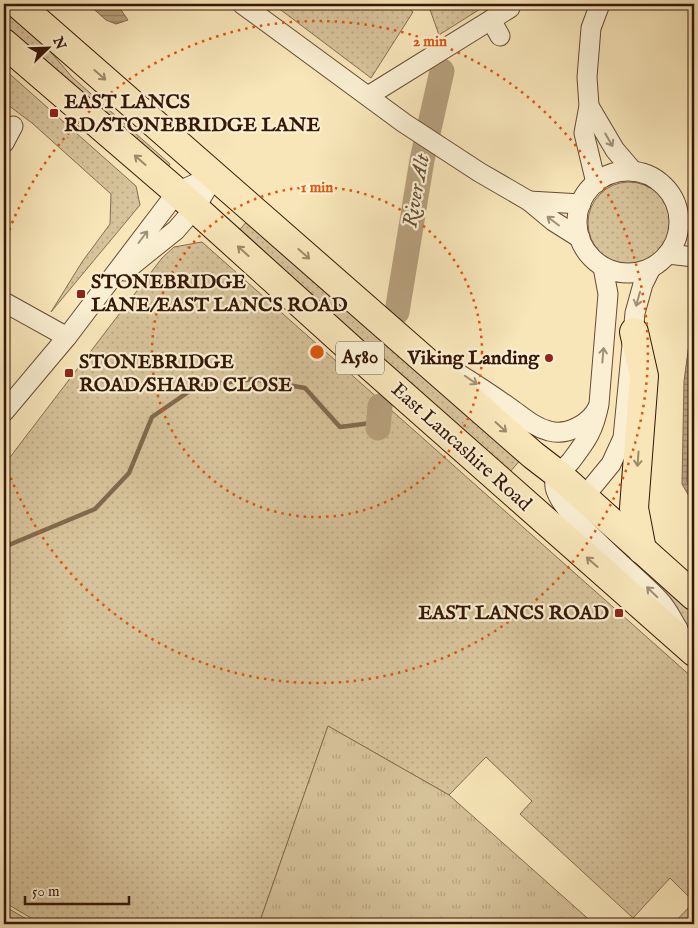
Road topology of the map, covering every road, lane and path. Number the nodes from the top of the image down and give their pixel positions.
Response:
1 (18, 4) edge
2 (242, 4) edge
3 (600, 4) edge
4 (510, 8) dead end
5 (4, 43) edge
6 (368, 96) junction
7 (589, 106) junction
8 (14, 126) dead end
9 (4, 143) edge
10 (633, 171) junction
11 (215, 175) junction
12 (596, 183) junction
13 (186, 200) junction
14 (529, 200) junction
15 (580, 204) junction
16 (680, 222) junction
17 (694, 234) edge
18 (580, 238) junction
19 (668, 254) junction
20 (694, 257) edge
21 (603, 267) junction
22 (651, 268) junction
23 (4, 302) edge
24 (634, 332) junction
25 (66, 337) junction
26 (413, 349) junction
27 (599, 404) junction
28 (4, 412) edge
29 (559, 475) junction
30 (574, 502) junction
31 (527, 506) junction
32 (642, 550) junction
33 (694, 596) edge
34 (691, 649) edge

1 -> 11 highway, East Lancashire Road / A580
2 - 6 street
3 - 7 street
4 - 6 street
13 -> 5 highway, East Lancashire Road / A580
6 - 14 street
7 -> 10 street
7 - 12 street
8 - 9 street
10 - 12 street
10 - 16 street
11 - 13 street
11 -> 26 highway, East Lancashire Road / A580
12 - 15 street
13 - 25 street
31 -> 13 highway, East Lancashire Road / A580
14 - 15 street
18 -> 14 street
15 - 18 street
16 - 17 street
16 - 19 street
18 - 21 street
19 - 20 street
19 - 22 street
21 - 22 street
27 -> 21 street
22 -> 24 street
23 - 25 street
24 - 30 street
24 -> 32 highway
25 - 28 street
26 -> 27 street
26 -> 29 highway, East Lancashire Road / A580
27 - 29 street
29 - 30 highway, East Lancashire Road / A580
30 - 31 street
30 - 32 highway, East Lancashire Road / A580
34 -> 30 street
34 -> 31 highway, East Lancashire Road / A580
32 - 33 highway, East Lancashire Road / A580

